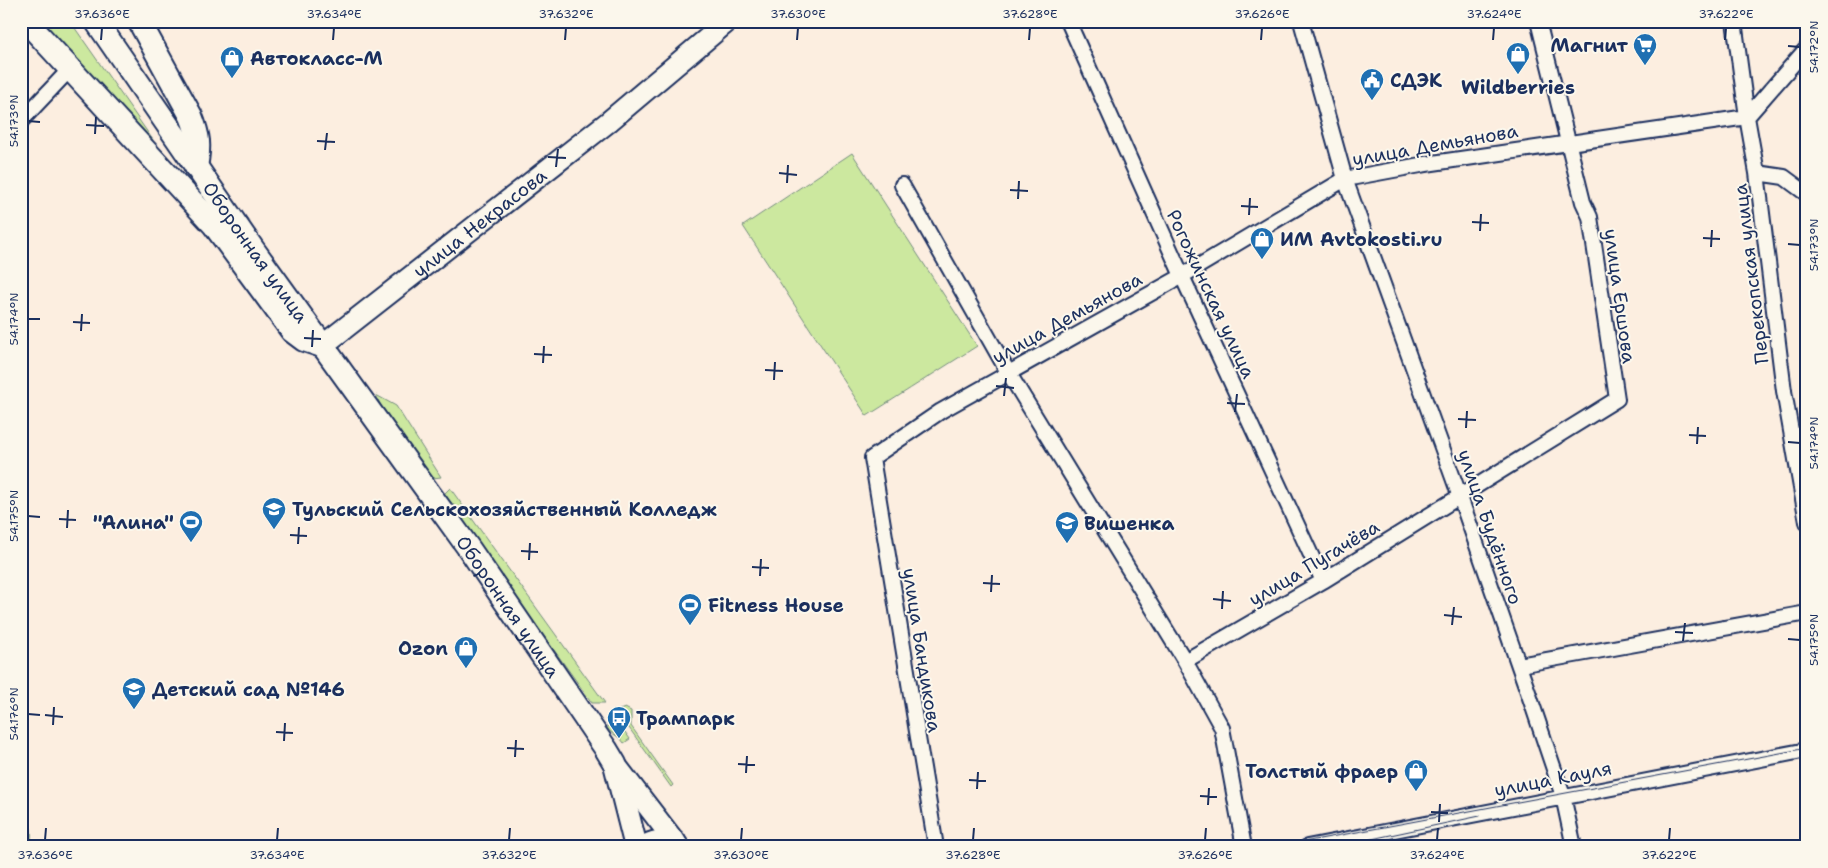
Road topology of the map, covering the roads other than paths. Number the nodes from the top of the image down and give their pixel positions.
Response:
1 (26, 21) edge
2 (96, 21) edge
3 (139, 21) edge
4 (728, 21) edge
5 (1068, 21) edge
6 (1301, 21) edge
7 (1538, 21) edge
8 (1734, 21) edge
9 (1807, 48) edge
10 (70, 70) junction
11 (1747, 117) junction
12 (21, 121) edge
13 (1568, 142) junction
14 (201, 173) junction
15 (1757, 173) junction
16 (1346, 179) junction
17 (902, 185) dead end
18 (1807, 194) edge
19 (214, 225) junction
20 (253, 249) junction
21 (1182, 276) junction
22 (313, 340) junction
23 (1008, 372) junction
24 (872, 458) joint
25 (1460, 497) junction
26 (1807, 522) edge
27 (1323, 581) junction
28 (1807, 613) edge
29 (1186, 661) junction
30 (1519, 665) junction
31 (1807, 750) edge
32 (615, 764) junction
33 (1564, 796) junction
34 (677, 844) edge
35 (636, 847) edge
36 (643, 847) edge
37 (936, 847) edge
38 (1244, 847) edge
39 (1307, 847) edge
40 (1574, 847) edge

1 - 10 main road
2 - 14 main road, Оборонная улица
3 - 14 main road
4 - 22 street, улица Некрасова
5 - 21 street, Рогожинская улица
6 - 16 street, улица Будённого
7 - 13 street, улица Ершова
8 - 11 street, Перекопская улица
9 - 11 street
10 - 12 street
10 - 19 main road
11 - 13 street, улица Демьянова
11 - 15 street, Перекопская улица
13 - 16 street, улица Демьянова
13 - 25 street, улица Ершова
14 - 19 main road
14 - 20 main road, Оборонная улица
15 - 18 street
15 - 26 street, Перекопская улица
16 - 21 street, улица Демьянова
16 - 25 street, улица Будённого
17 - 23 street
19 - 20 main road
19 - 22 main road
20 - 22 main road, Оборонная улица
21 - 23 street, улица Демьянова
21 - 27 street, Рогожинская улица
22 - 32 main road, Оборонная улица
23 - 24 street, улица Демьянова
23 - 29 street
24 - 37 street, улица Бандикова
25 - 27 street, улица Пугачёва
25 - 30 street, улица Будённого
27 - 29 street, улица Пугачёва
28 - 30 street
29 - 38 street
30 - 33 street, улица Будённого
31 - 33 street, улица Кауля
32 - 34 street, Оборонная улица
32 - 35 main road
33 - 39 street, улица Кауля
33 - 40 street, улица Будённого
34 - 36 street

